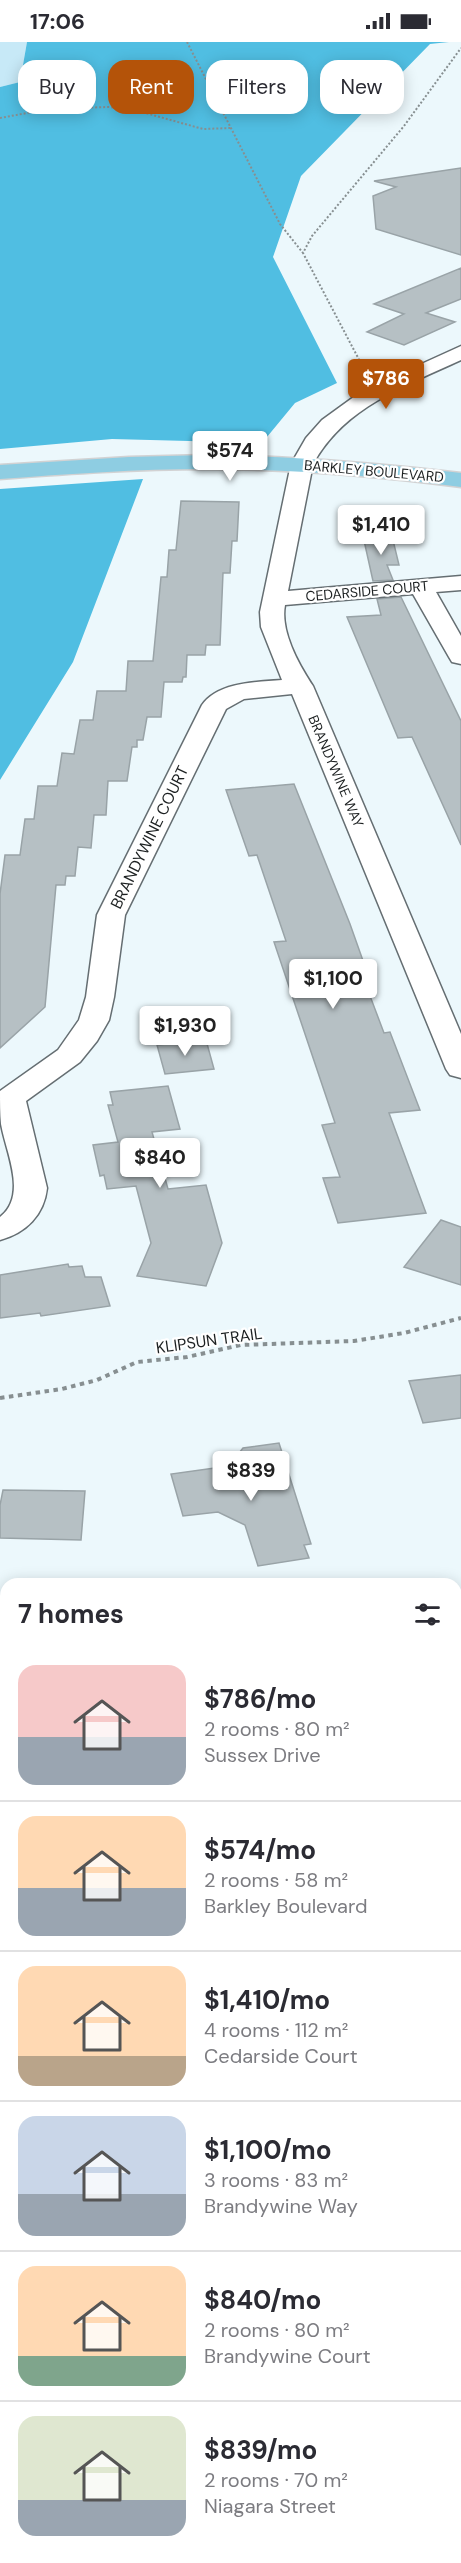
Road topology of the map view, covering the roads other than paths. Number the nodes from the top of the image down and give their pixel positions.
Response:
1 (461, 352) edge
2 (302, 464) junction
3 (0, 472) edge
4 (461, 480) edge
5 (461, 583) edge
6 (422, 586) junction
7 (273, 599) junction
8 (461, 657) edge
9 (301, 686) junction
10 (461, 1069) edge
11 (5, 1100) edge
12 (0, 1230) edge

1 - 2 street, BRANDYWINE WAY
2 - 3 main road, BARKLEY BOULEVARD
2 - 4 main road, BARKLEY BOULEVARD
2 - 7 street, BRANDYWINE WAY
5 - 6 street, CEDARSIDE COURT
6 - 7 street, CEDARSIDE COURT
6 - 8 street
7 - 9 street, BRANDYWINE WAY
9 - 10 street, BRANDYWINE WAY
9 - 11 street, BRANDYWINE COURT
11 - 12 street, BRANDYWINE COURT

